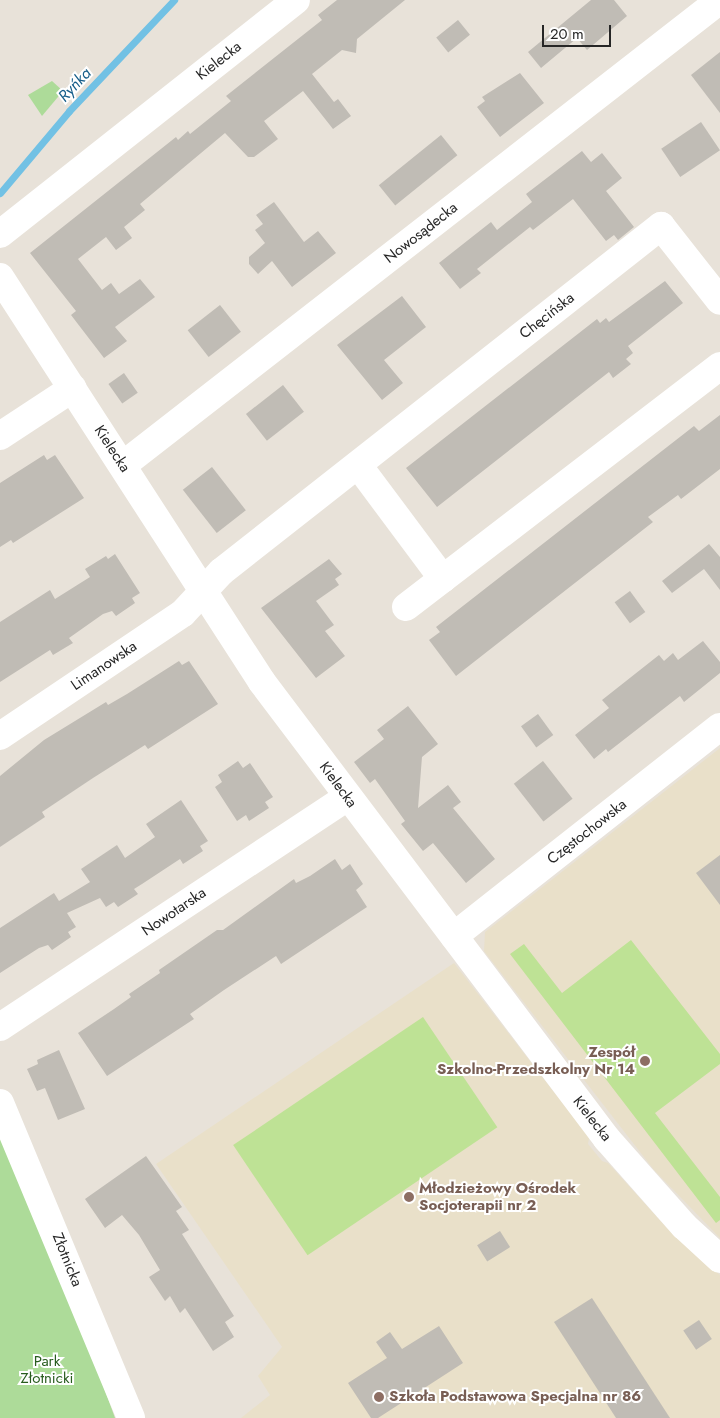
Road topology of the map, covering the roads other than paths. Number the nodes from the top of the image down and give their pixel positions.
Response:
1 (296, 0) edge
2 (720, 0) edge
3 (0, 234) edge
4 (0, 277) edge
5 (720, 301) edge
6 (720, 366) edge
7 (73, 388) junction
8 (0, 436) edge
9 (123, 465) junction
10 (358, 465) junction
11 (443, 579) junction
12 (204, 593) junction
13 (406, 607) dead end
14 (720, 727) edge
15 (0, 736) edge
16 (347, 797) junction
17 (454, 936) junction
18 (0, 1027) edge
19 (0, 1103) edge
20 (720, 1259) edge
21 (131, 1418) edge

1 - 3 street, Kielecka
2 - 9 street, Nowosądecka
4 - 7 street, Kielecka
5 - 10 street, Chęcińska
6 - 11 street
7 - 8 street
7 - 9 street, Kielecka
9 - 12 street, Kielecka
10 - 11 street
10 - 12 street, Chęcińska
11 - 13 street
12 - 15 street, Limanowska
12 - 16 street, Kielecka
14 - 17 street, Częstochowska
16 - 17 street, Kielecka
16 - 18 street, Nowotarska
17 - 20 street, Kielecka
19 - 21 street, Złotnicka

